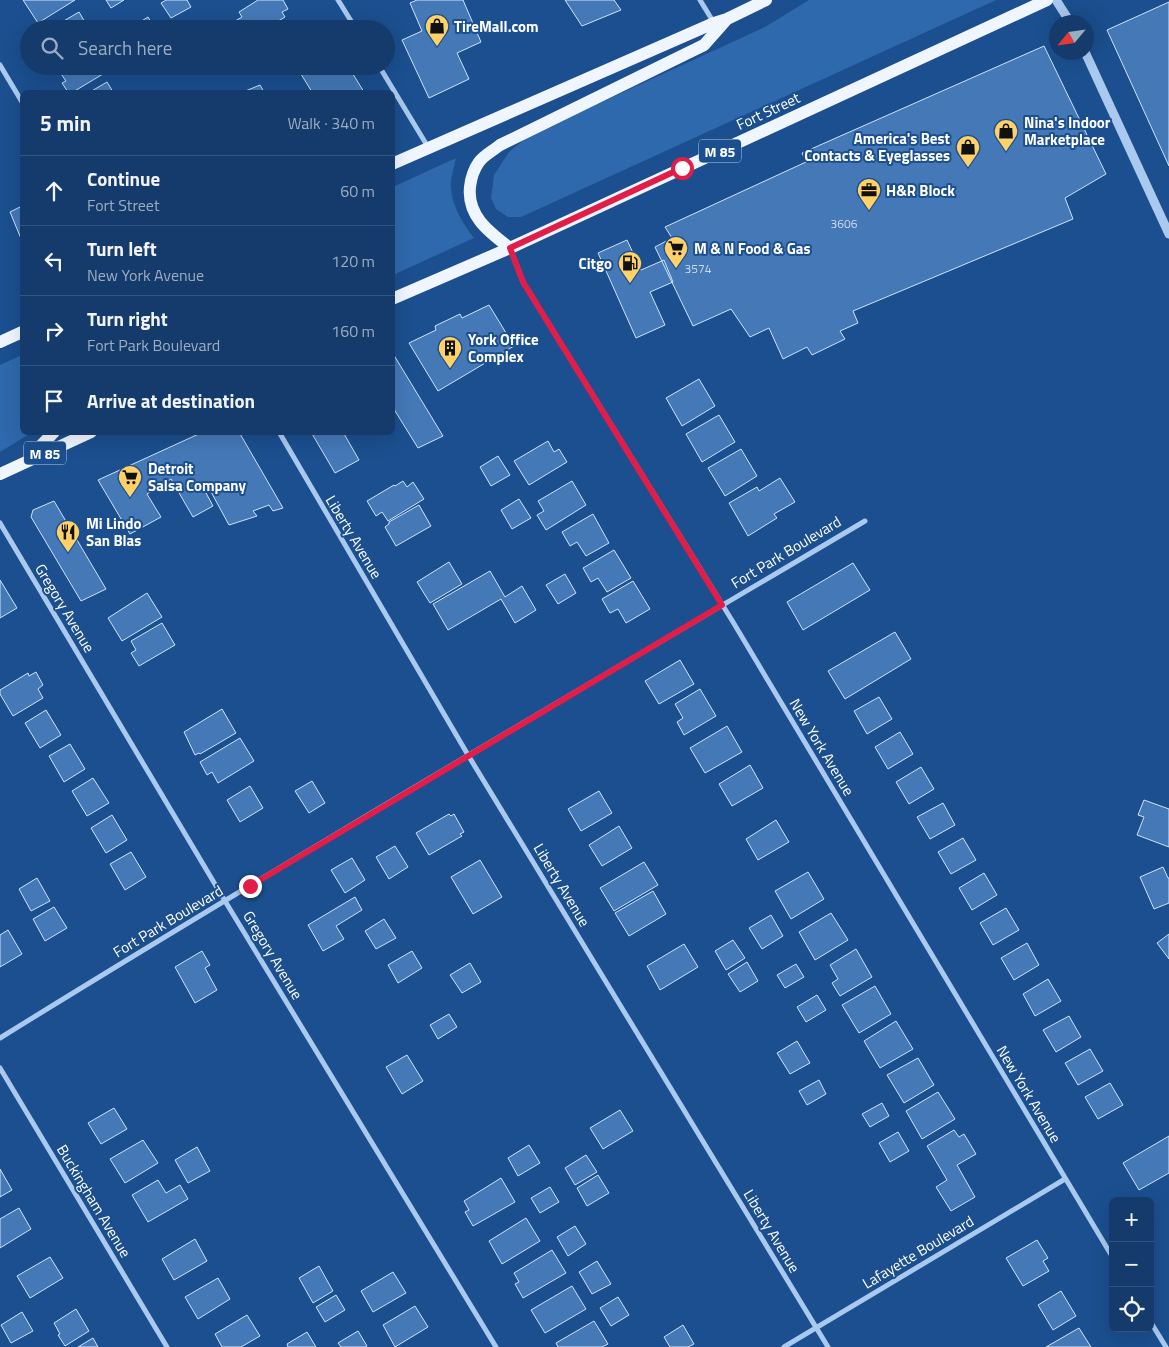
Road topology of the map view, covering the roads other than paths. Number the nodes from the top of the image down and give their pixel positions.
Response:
1 (338, 0) edge
2 (700, 0) edge
3 (766, 0) edge
4 (1047, 0) edge
5 (1056, 0) edge
6 (1066, 15) edge
7 (727, 19) junction
8 (350, 20) edge
9 (714, 23) junction
10 (1089, 60) edge
11 (0, 65) edge
12 (384, 75) edge
13 (393, 90) edge
14 (395, 93) edge
15 (20, 99) edge
16 (429, 148) junction
17 (395, 163) edge
18 (1169, 234) edge
19 (510, 248) junction
20 (395, 297) edge
21 (20, 333) edge
22 (0, 342) edge
23 (51, 435) edge
24 (85, 435) edge
25 (281, 435) edge
26 (25, 463) junction
27 (0, 474) edge
28 (865, 520) dead end
29 (0, 523) edge
30 (722, 605) junction
31 (468, 755) junction
32 (225, 901) junction
33 (0, 1038) edge
34 (0, 1068) edge
35 (1065, 1179) junction
36 (1109, 1251) edge
37 (817, 1328) junction
38 (1154, 1328) edge
39 (167, 1347) edge
40 (496, 1347) edge
41 (784, 1347) edge
42 (828, 1347) edge
43 (1166, 1347) edge

1 - 8 street
2 - 9 street
3 - 7 main road
4 - 19 main road, Fort Street / M 85
5 - 6 street
7 - 9 main road
7 - 19 main road
9 - 16 main road
10 - 18 street
11 - 15 street
12 - 13 street
14 - 16 street
16 - 17 main road
19 - 20 main road, Fort Street / M 85
19 - 30 street, New York Avenue
21 - 22 main road
23 - 26 main road
24 - 26 main road, M 85
25 - 31 street, Liberty Avenue
26 - 27 main road, M 85
28 - 30 street, Fort Park Boulevard
29 - 32 street, Gregory Avenue
30 - 31 street, Fort Park Boulevard
30 - 35 street, New York Avenue
31 - 32 street, Fort Park Boulevard
31 - 37 street, Liberty Avenue
32 - 33 street, Fort Park Boulevard
32 - 40 street, Gregory Avenue
34 - 39 street, Buckingham Avenue
35 - 36 street, New York Avenue
35 - 37 street, Lafayette Boulevard
37 - 41 street, Lafayette Boulevard
37 - 42 street, Liberty Avenue
38 - 43 street

